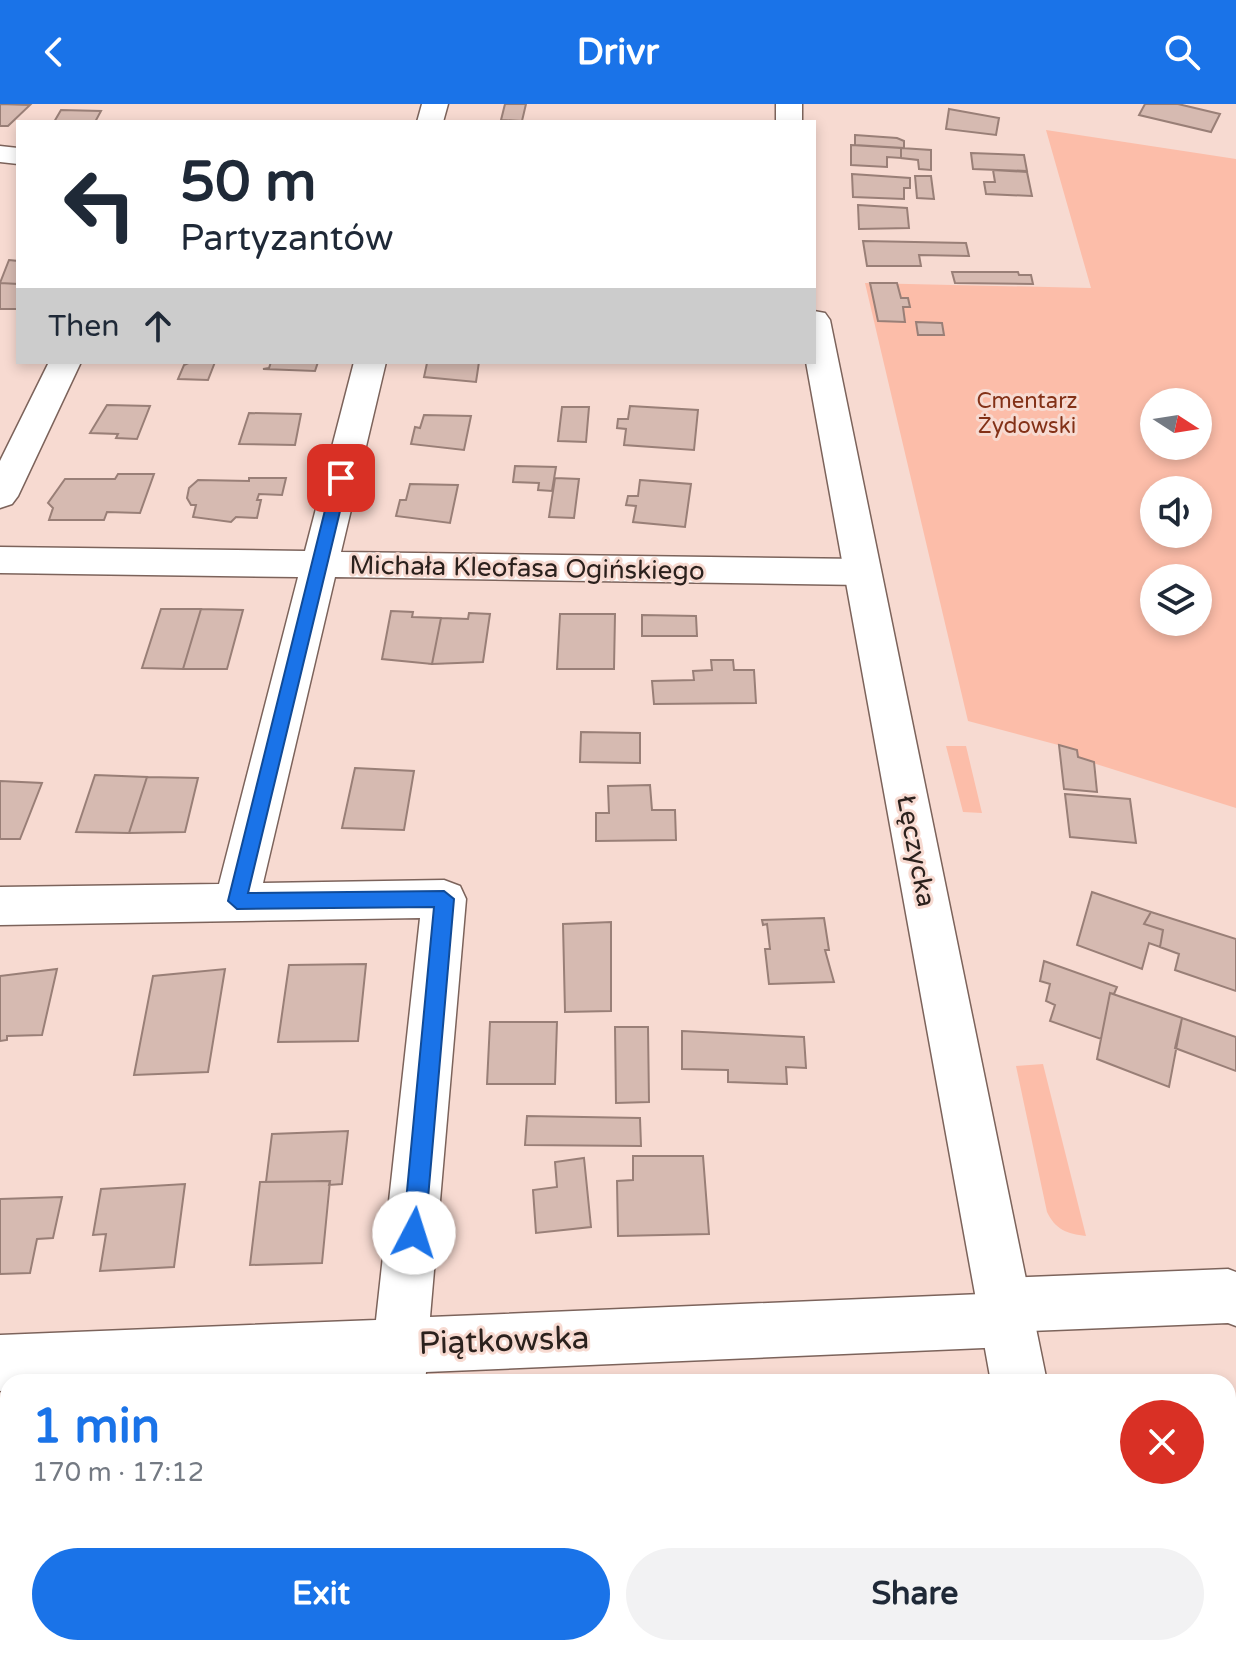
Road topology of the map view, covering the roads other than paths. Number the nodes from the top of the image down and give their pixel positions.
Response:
1 (816, 330) edge
2 (64, 364) edge
3 (369, 364) edge
4 (0, 496) edge
5 (0, 560) edge
6 (318, 565) junction
7 (862, 572) junction
8 (237, 901) junction
9 (0, 906) edge
10 (1236, 1299) edge
11 (1006, 1313) junction
12 (0, 1363) edge
13 (400, 1364) edge
14 (1017, 1374) edge

1 - 7 street, Łęczycka
2 - 4 street
3 - 6 street
5 - 6 street, Michała Kleofasa Ogińskiego
6 - 7 street, Michała Kleofasa Ogińskiego
6 - 8 street
7 - 11 street, Łęczycka
8 - 9 street
8 - 13 street
10 - 11 street, Piątkowska
11 - 13 street, Piątkowska
11 - 14 street, Łęczycka
12 - 13 street, Piątkowska

